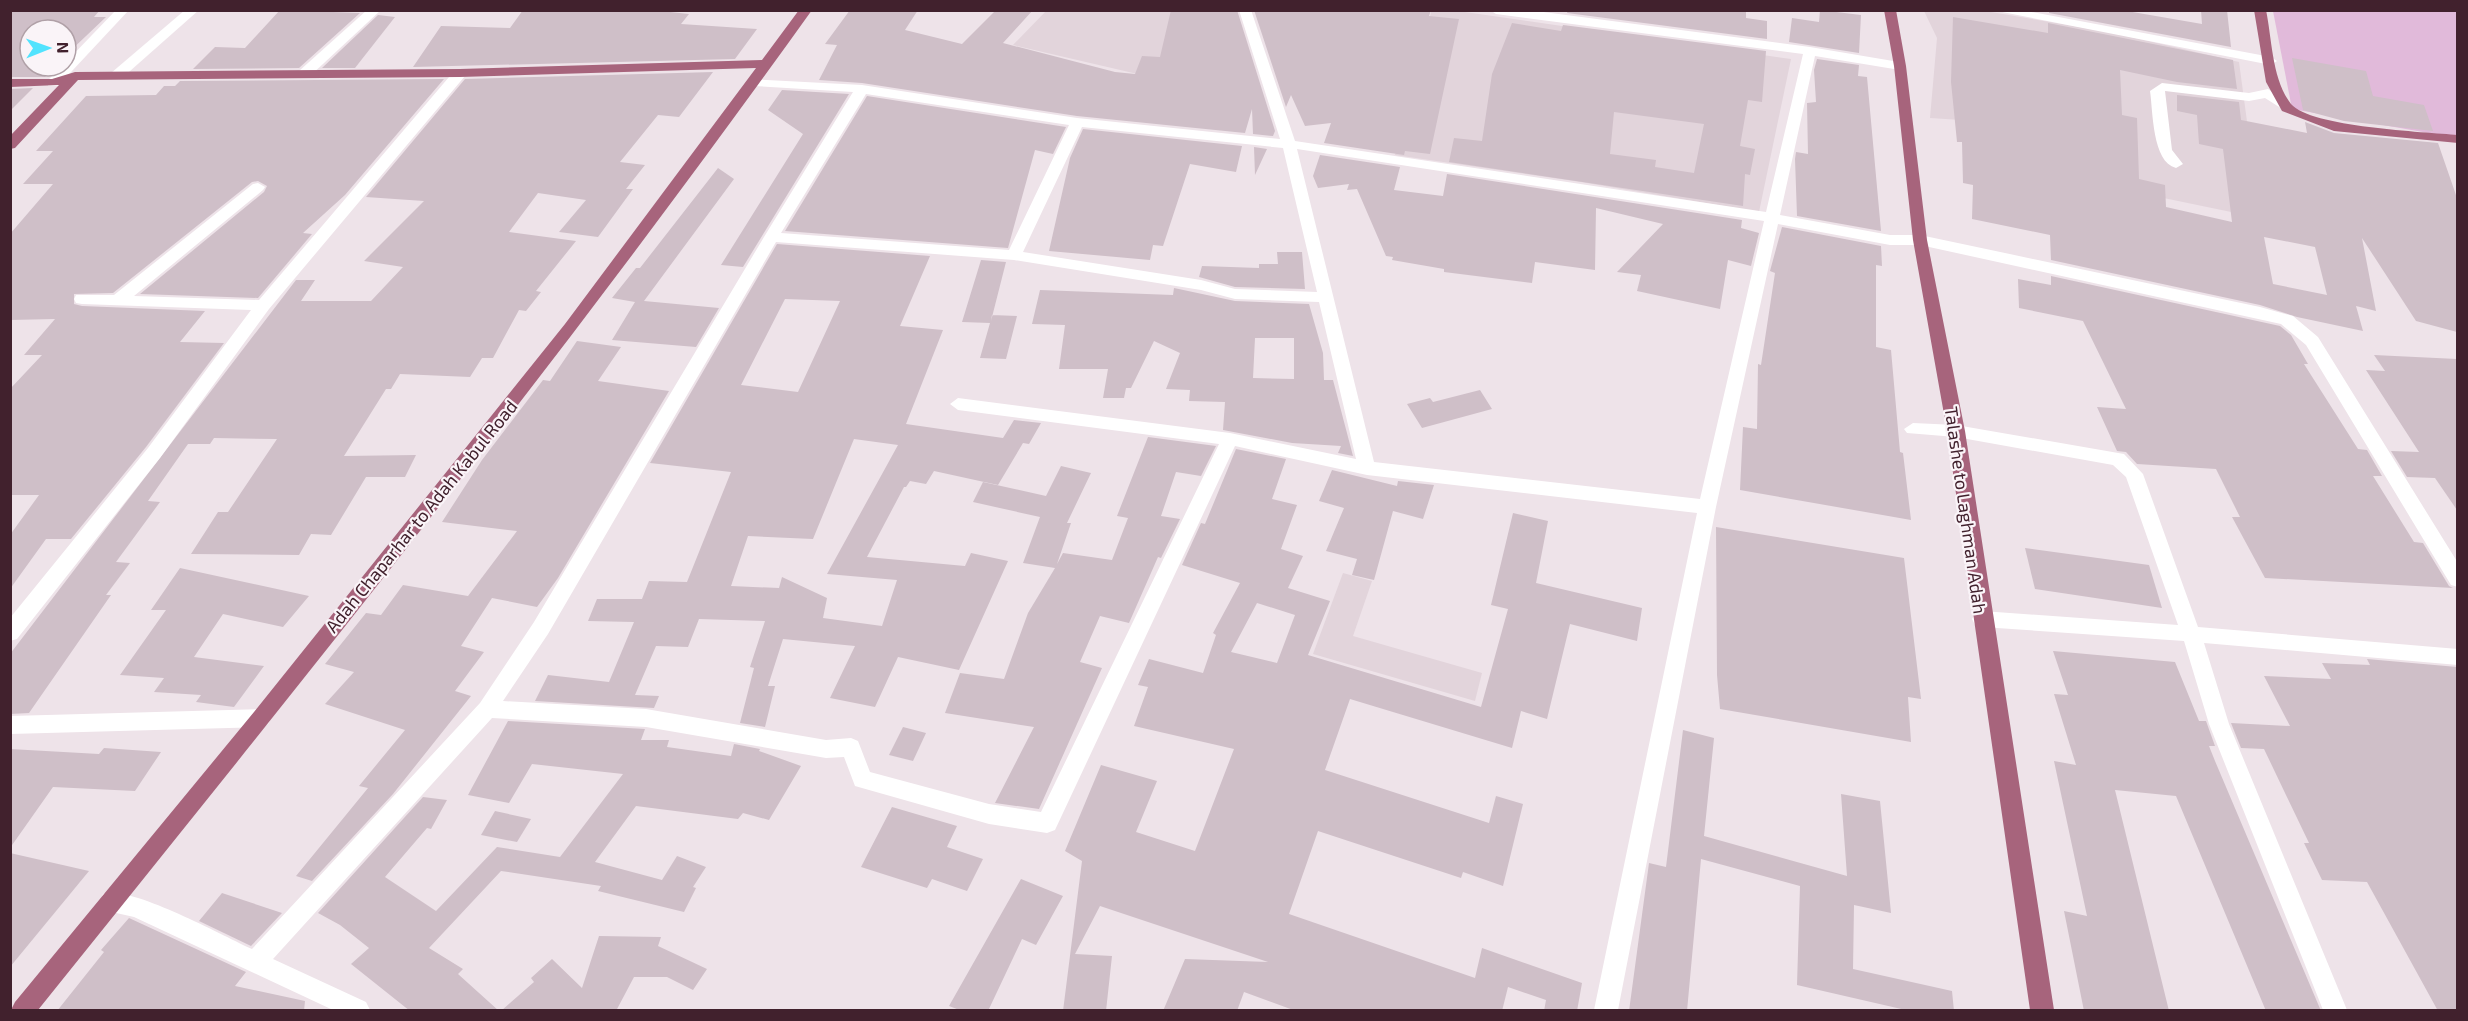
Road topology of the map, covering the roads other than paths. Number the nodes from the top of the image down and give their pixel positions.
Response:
1 (123, 10) edge
2 (193, 10) edge
3 (375, 10) edge
4 (806, 10) edge
5 (1245, 10) edge
6 (1496, 10) edge
7 (1890, 10) edge
8 (1998, 10) edge
9 (2260, 10) edge
10 (1810, 51) junction
11 (2271, 61) junction
12 (766, 64) junction
13 (1900, 66) junction
14 (460, 73) junction
15 (304, 74) junction
16 (78, 76) edge
17 (116, 76) junction
18 (69, 78) edge
19 (73, 78) edge
20 (754, 82) junction
21 (10, 83) edge
22 (54, 83) junction
23 (862, 89) junction
24 (2287, 108) junction
25 (1077, 122) junction
26 (2457, 139) edge
27 (1289, 144) junction
28 (10, 145) edge
29 (2176, 164) dead end
30 (258, 187) dead end
31 (1773, 218) junction
32 (771, 237) junction
33 (1920, 240) junction
34 (1014, 255) junction
35 (1325, 297) junction
36 (82, 299) dead end
37 (118, 300) junction
38 (263, 305) junction
39 (958, 404) dead end
40 (1913, 429) dead end
41 (1956, 431) junction
42 (1230, 439) junction
43 (1367, 468) junction
44 (1707, 507) junction
45 (2457, 580) edge
46 (1982, 619) junction
47 (10, 633) edge
48 (2191, 633) junction
49 (2457, 657) edge
50 (487, 709) junction
51 (261, 718) junction
52 (10, 725) edge
53 (111, 902) junction
54 (256, 961) junction
55 (23, 1011) edge
56 (358, 1011) edge
57 (1606, 1011) edge
58 (2042, 1011) edge
59 (2335, 1011) edge

1 - 22 street
2 - 17 street
3 - 15 street
4 - 12 main road, Adah Chaparhar to Adah Kabul Road
5 - 27 street
6 - 10 street
7 - 13 main road, Talashe to Laghman Adah
8 - 11 street
9 - 11 main road
10 - 13 street
10 - 31 street
11 - 24 main road
12 - 14 main road
12 - 20 main road, Adah Chaparhar to Adah Kabul Road
13 - 33 main road, Talashe to Laghman Adah
14 - 15 main road
14 - 38 street
15 - 17 main road
16 - 17 main road
18 - 22 main road
19 - 28 main road
20 - 23 street
20 - 51 main road, Adah Chaparhar to Adah Kabul Road
21 - 22 main road
23 - 25 street
23 - 32 street
24 - 26 main road
24 - 29 street
25 - 27 street
25 - 34 street
27 - 31 street
27 - 35 street
30 - 37 street
31 - 33 street
31 - 44 street
32 - 34 street
32 - 50 street
33 - 41 main road, Talashe to Laghman Adah
33 - 45 street
34 - 35 street
35 - 43 street
36 - 37 street
37 - 38 street
38 - 47 street
39 - 42 street
40 - 41 street
41 - 46 main road, Talashe to Laghman Adah
41 - 48 street
42 - 43 street
42 - 50 street
43 - 44 street
44 - 57 street
46 - 48 street
46 - 58 main road, Talashe to Laghman Adah
48 - 49 street
48 - 59 street
50 - 54 street
51 - 52 street
51 - 53 main road, Adah Chaparhar to Adah Kabul Road
53 - 54 street
53 - 55 main road, Adah Chaparhar to Adah Kabul Road
54 - 56 street

